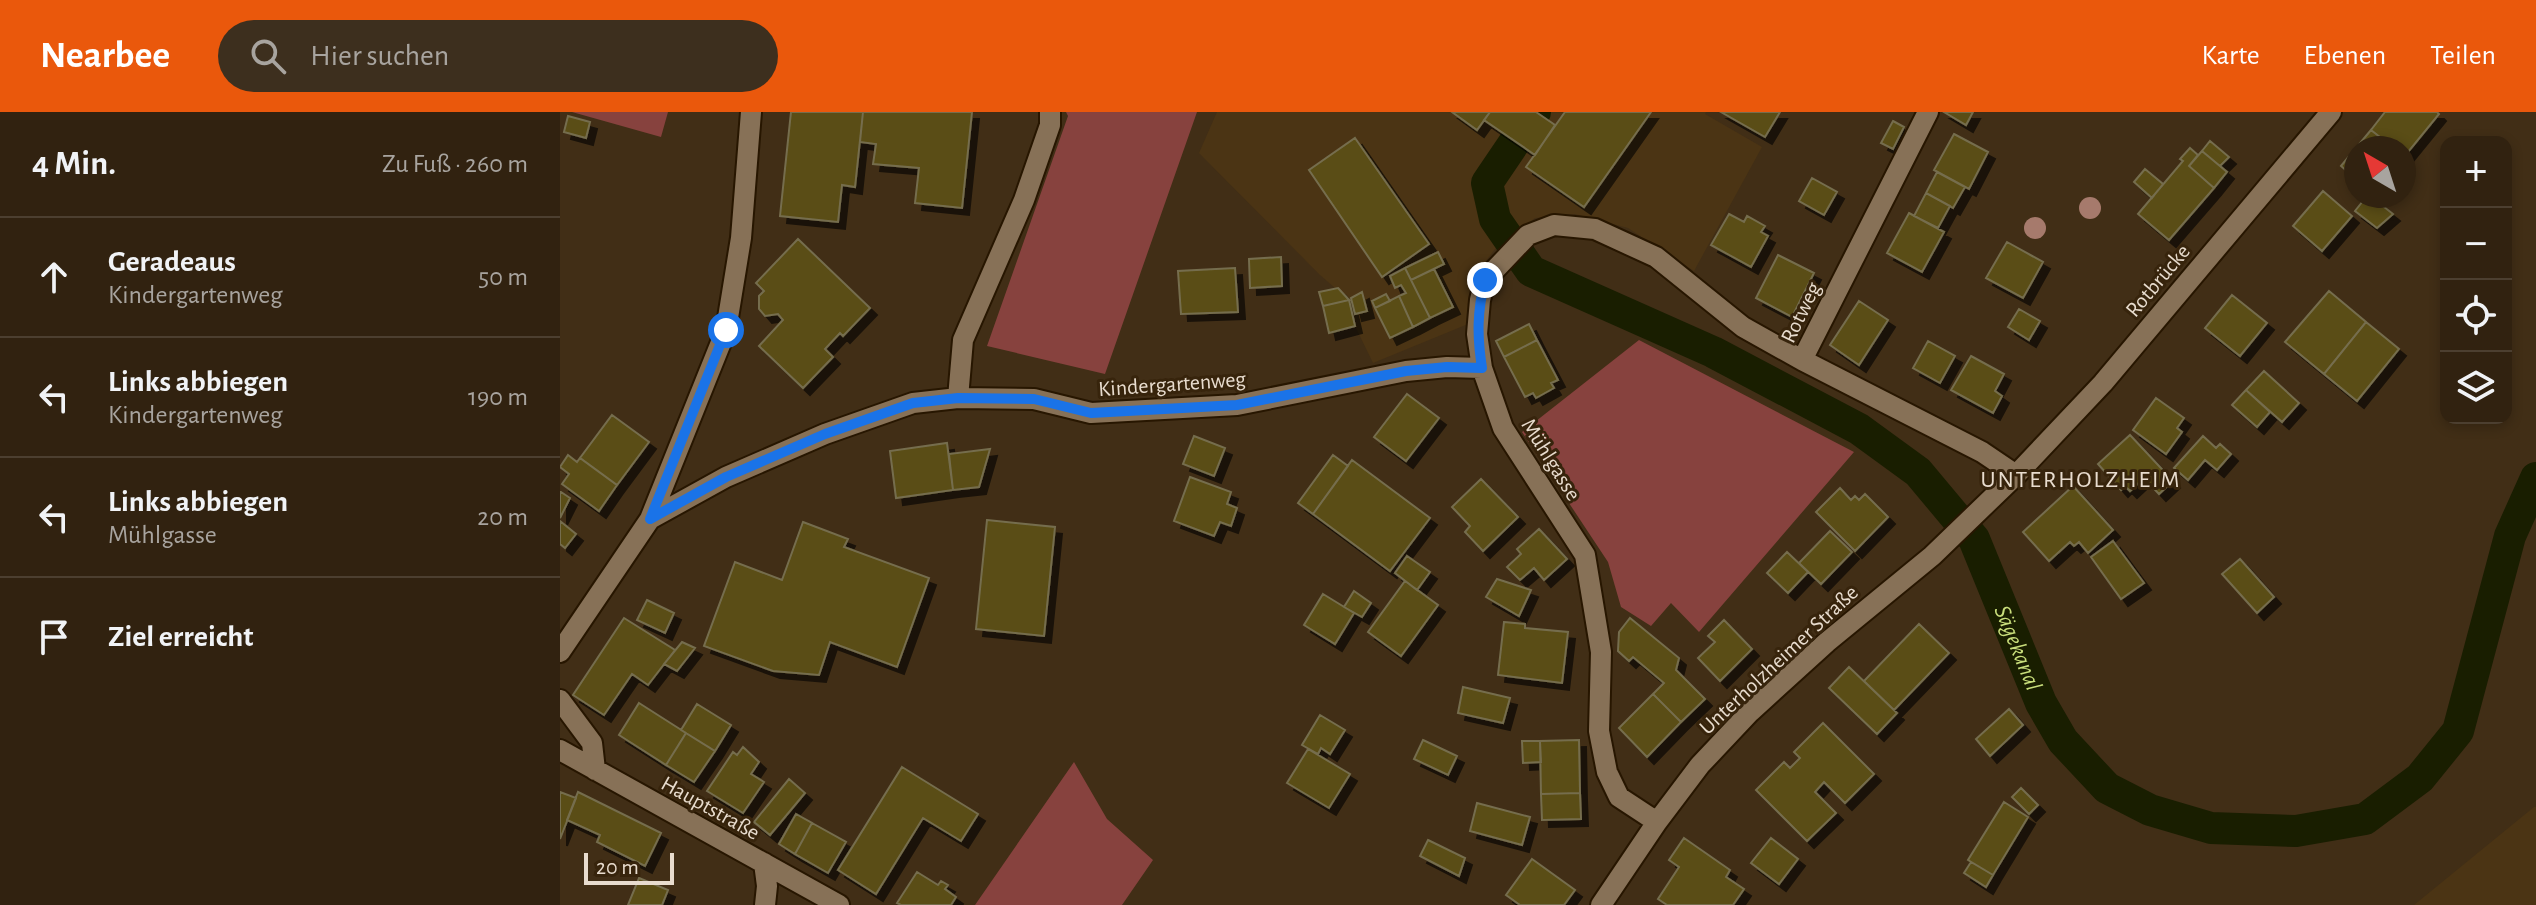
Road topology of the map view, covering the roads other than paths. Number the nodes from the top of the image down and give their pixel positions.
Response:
1 (751, 112) edge
2 (1050, 112) edge
3 (1928, 112) edge
4 (2331, 112) edge
5 (1802, 360) junction
6 (1482, 368) junction
7 (958, 398) junction
8 (2016, 475) junction
9 (650, 519) junction
10 (560, 652) edge
11 (560, 700) edge
12 (560, 750) edge
13 (595, 770) junction
14 (1657, 822) junction
15 (764, 863) junction
16 (765, 905) edge
17 (839, 905) edge
18 (1601, 905) edge

1 - 9 street, Kindergartenweg
2 - 7 street
3 - 5 street, Rotweg
4 - 8 street, Rotbrücke
5 - 6 street, Mühlgasse
5 - 8 street, Rotweg
6 - 7 street, Kindergartenweg
6 - 14 street, Mühlgasse
7 - 9 street, Kindergartenweg
8 - 14 street, Unterholzheimer Straße
9 - 10 street, Kindergartenweg
11 - 13 street
12 - 13 street, Hauptstraße
13 - 15 street, Hauptstraße
14 - 18 street, Unterholzheimer Straße
15 - 16 street
15 - 17 street, Hauptstraße

